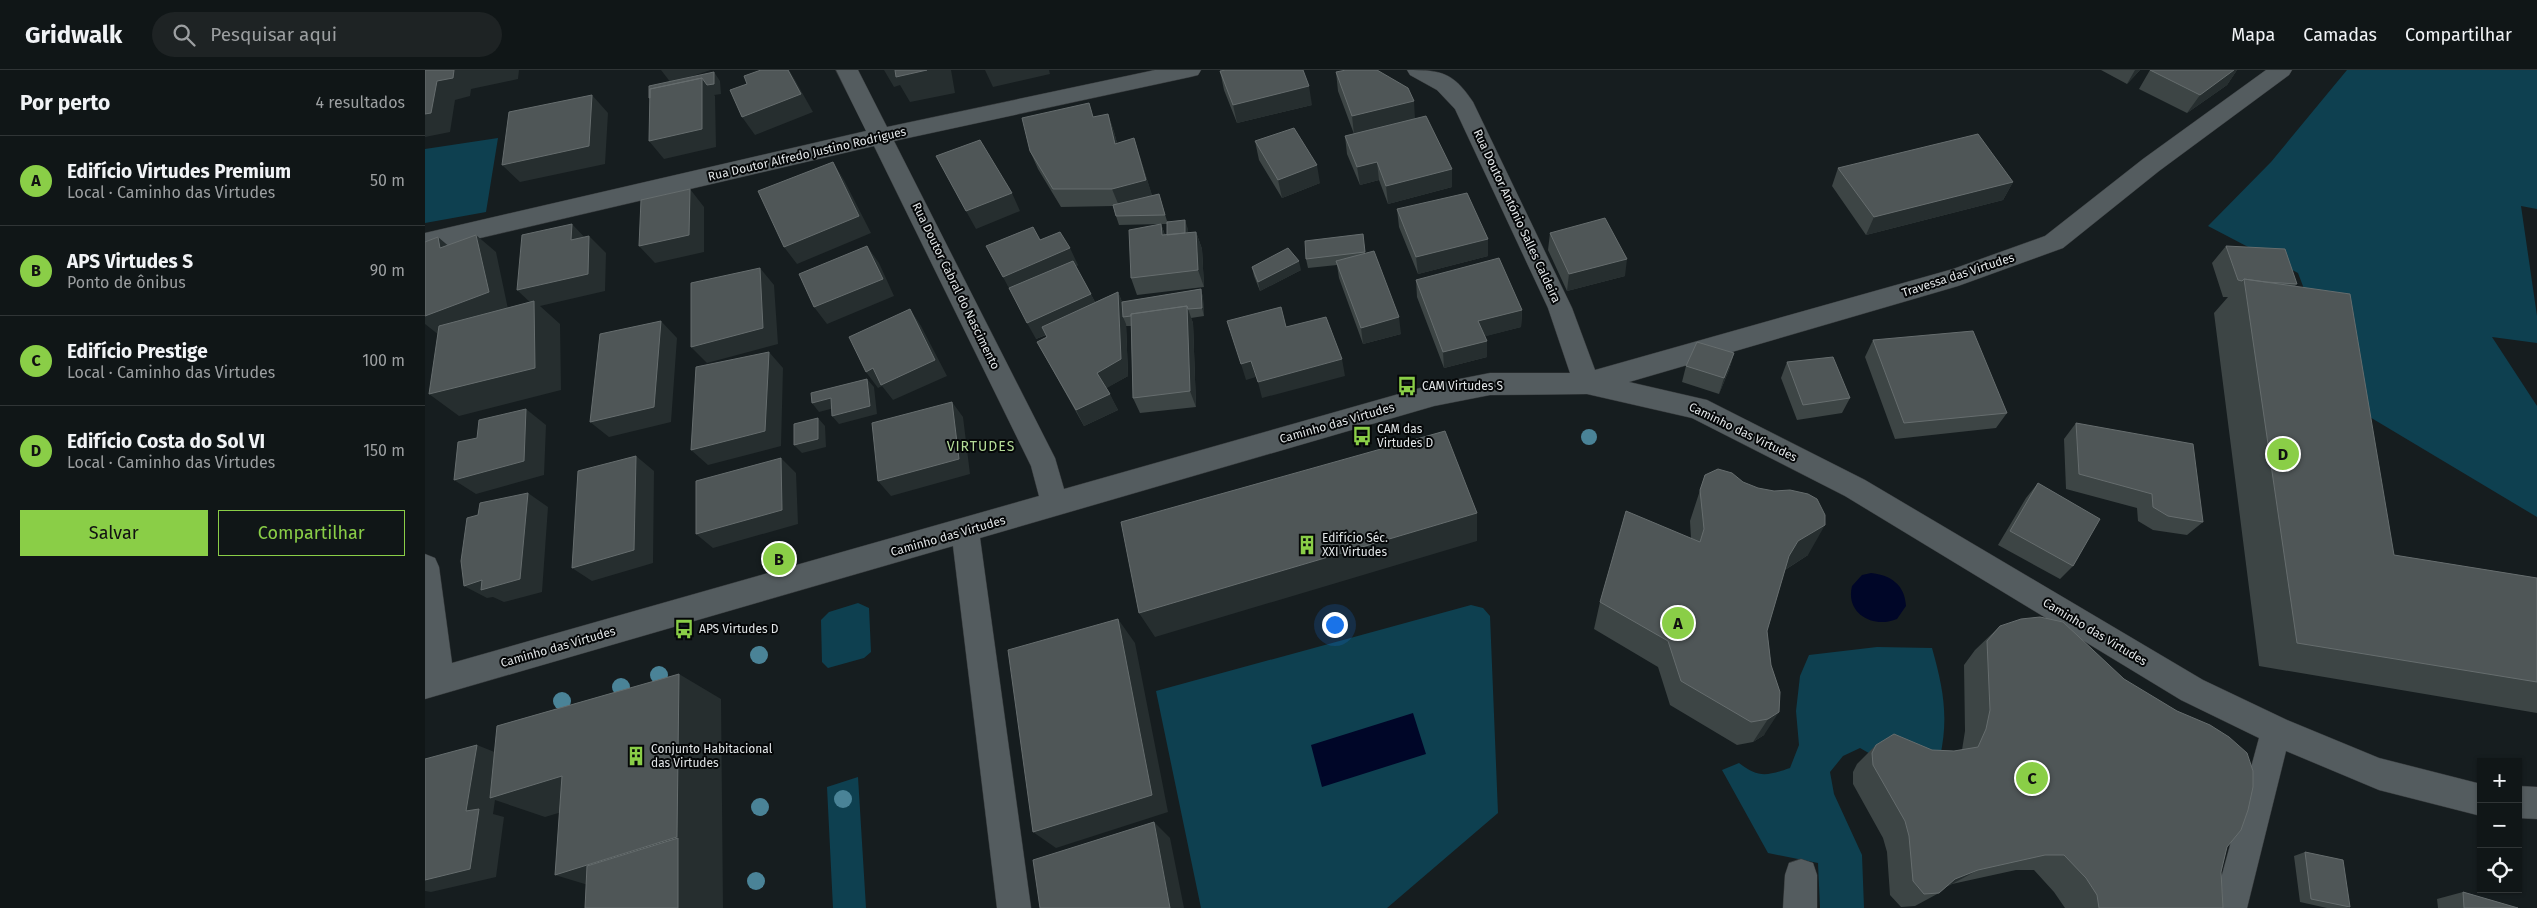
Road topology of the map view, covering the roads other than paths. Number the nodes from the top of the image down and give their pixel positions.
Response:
1 (847, 70) edge
2 (1190, 70) edge
3 (1418, 70) edge
4 (2281, 70) edge
5 (881, 136) junction
6 (425, 242) edge
7 (1587, 383) junction
8 (1056, 505) junction
9 (965, 531) junction
10 (425, 567) edge
11 (432, 683) edge
12 (2276, 731) junction
13 (2477, 799) edge
14 (2522, 802) edge
15 (2537, 802) edge
16 (1801, 875) dead end
17 (1013, 908) edge
18 (1800, 908) edge
19 (2230, 908) edge

1 - 5 street, Rua Doutor Cabral do Nascimento
2 - 5 street, Rua Doutor Alfredo Justino Rodrigues
3 - 7 street, Rua Doutor António Salles Caldeira
4 - 7 street, Travessa das Virtudes
5 - 6 street, Rua Doutor Alfredo Justino Rodrigues
5 - 8 street, Rua Doutor Cabral do Nascimento
7 - 8 street, Caminho das Virtudes
7 - 12 street, Caminho das Virtudes
8 - 9 street, Caminho das Virtudes
9 - 11 street, Caminho das Virtudes
9 - 17 street
10 - 11 street
12 - 13 street, Caminho das Virtudes
12 - 19 street
14 - 15 street
16 - 18 street

